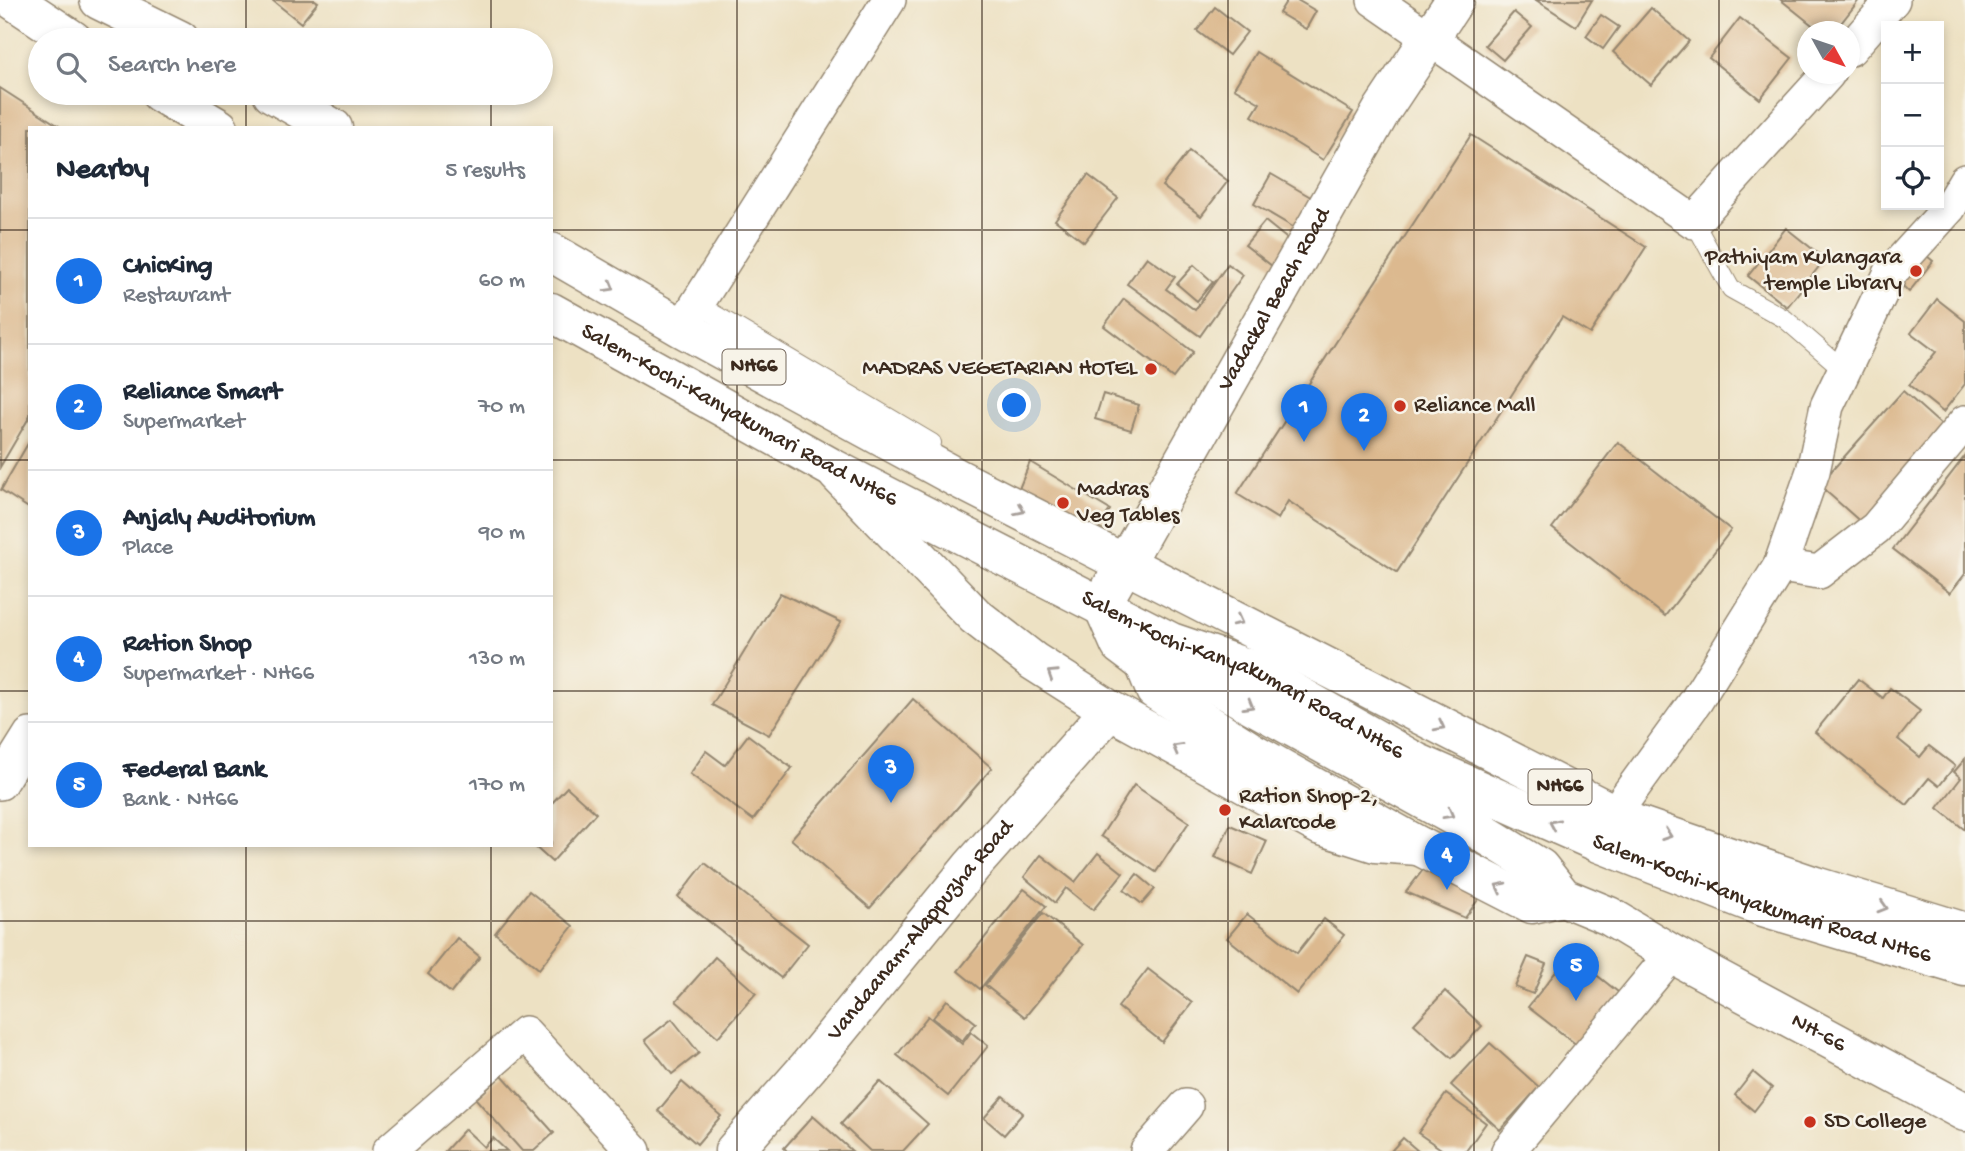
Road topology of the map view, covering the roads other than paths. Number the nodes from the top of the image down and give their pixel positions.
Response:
1 (13, 0) edge
2 (99, 0) edge
3 (889, 0) edge
4 (1374, 0) edge
5 (1455, 0) edge
6 (1893, 0) edge
7 (55, 28) edge
8 (156, 28) edge
9 (1430, 37) junction
10 (1860, 38) edge
11 (1819, 84) edge
12 (180, 105) edge
13 (293, 105) edge
14 (216, 126) edge
15 (330, 126) edge
16 (1965, 181) edge
17 (1694, 222) junction
18 (553, 253) edge
19 (553, 313) edge
20 (689, 316) junction
21 (1844, 370) junction
22 (1965, 422) edge
23 (834, 469) junction
24 (1128, 563) junction
25 (1780, 566) junction
26 (1102, 604) junction
27 (1144, 663) junction
28 (1110, 710) junction
29 (17, 740) edge
30 (0, 783) edge
31 (1614, 814) junction
32 (1419, 846) junction
33 (1563, 897) junction
34 (1965, 932) edge
35 (1672, 954) junction
36 (1965, 967) edge
37 (1186, 1106) dead end
38 (1965, 1112) edge
39 (389, 1151) edge
40 (634, 1151) edge
41 (734, 1151) edge
42 (1147, 1151) edge
43 (1508, 1151) edge

1 - 7 main road
2 - 8 main road
3 - 20 street
4 - 9 street
5 - 9 main road, Vadackal Beach Road
6 - 10 street
9 - 17 street
9 - 24 main road, Vadackal Beach Road
11 - 17 street
12 - 14 main road
13 - 15 main road
16 - 21 street
17 - 21 lane
18 -> 20 main road, NH66
19 - 23 main road, Salem-Kochi-Kanyakumari Road NH66 / NH66
20 -> 24 main road, NH66
21 - 25 street
22 - 25 street
23 - 26 main road, Salem-Kochi-Kanyakumari Road NH66 / NH66
28 -> 23 main road
24 - 26 main road, Vadackal Beach Road
24 -> 31 main road, NH66
25 - 31 street
26 - 27 main road
36 -> 26 main road, Salem-Kochi-Kanyakumari Road NH66 / NH66
27 - 32 main road
27 -> 33 main road
32 -> 28 main road
28 - 41 main road, Vandaanam-Alappuzha Road
29 - 30 street
31 -> 34 main road, NH66
33 -> 32 main road
33 - 35 main road
35 - 38 main road, NH-66
35 - 43 street
37 - 42 street
39 - 40 street

